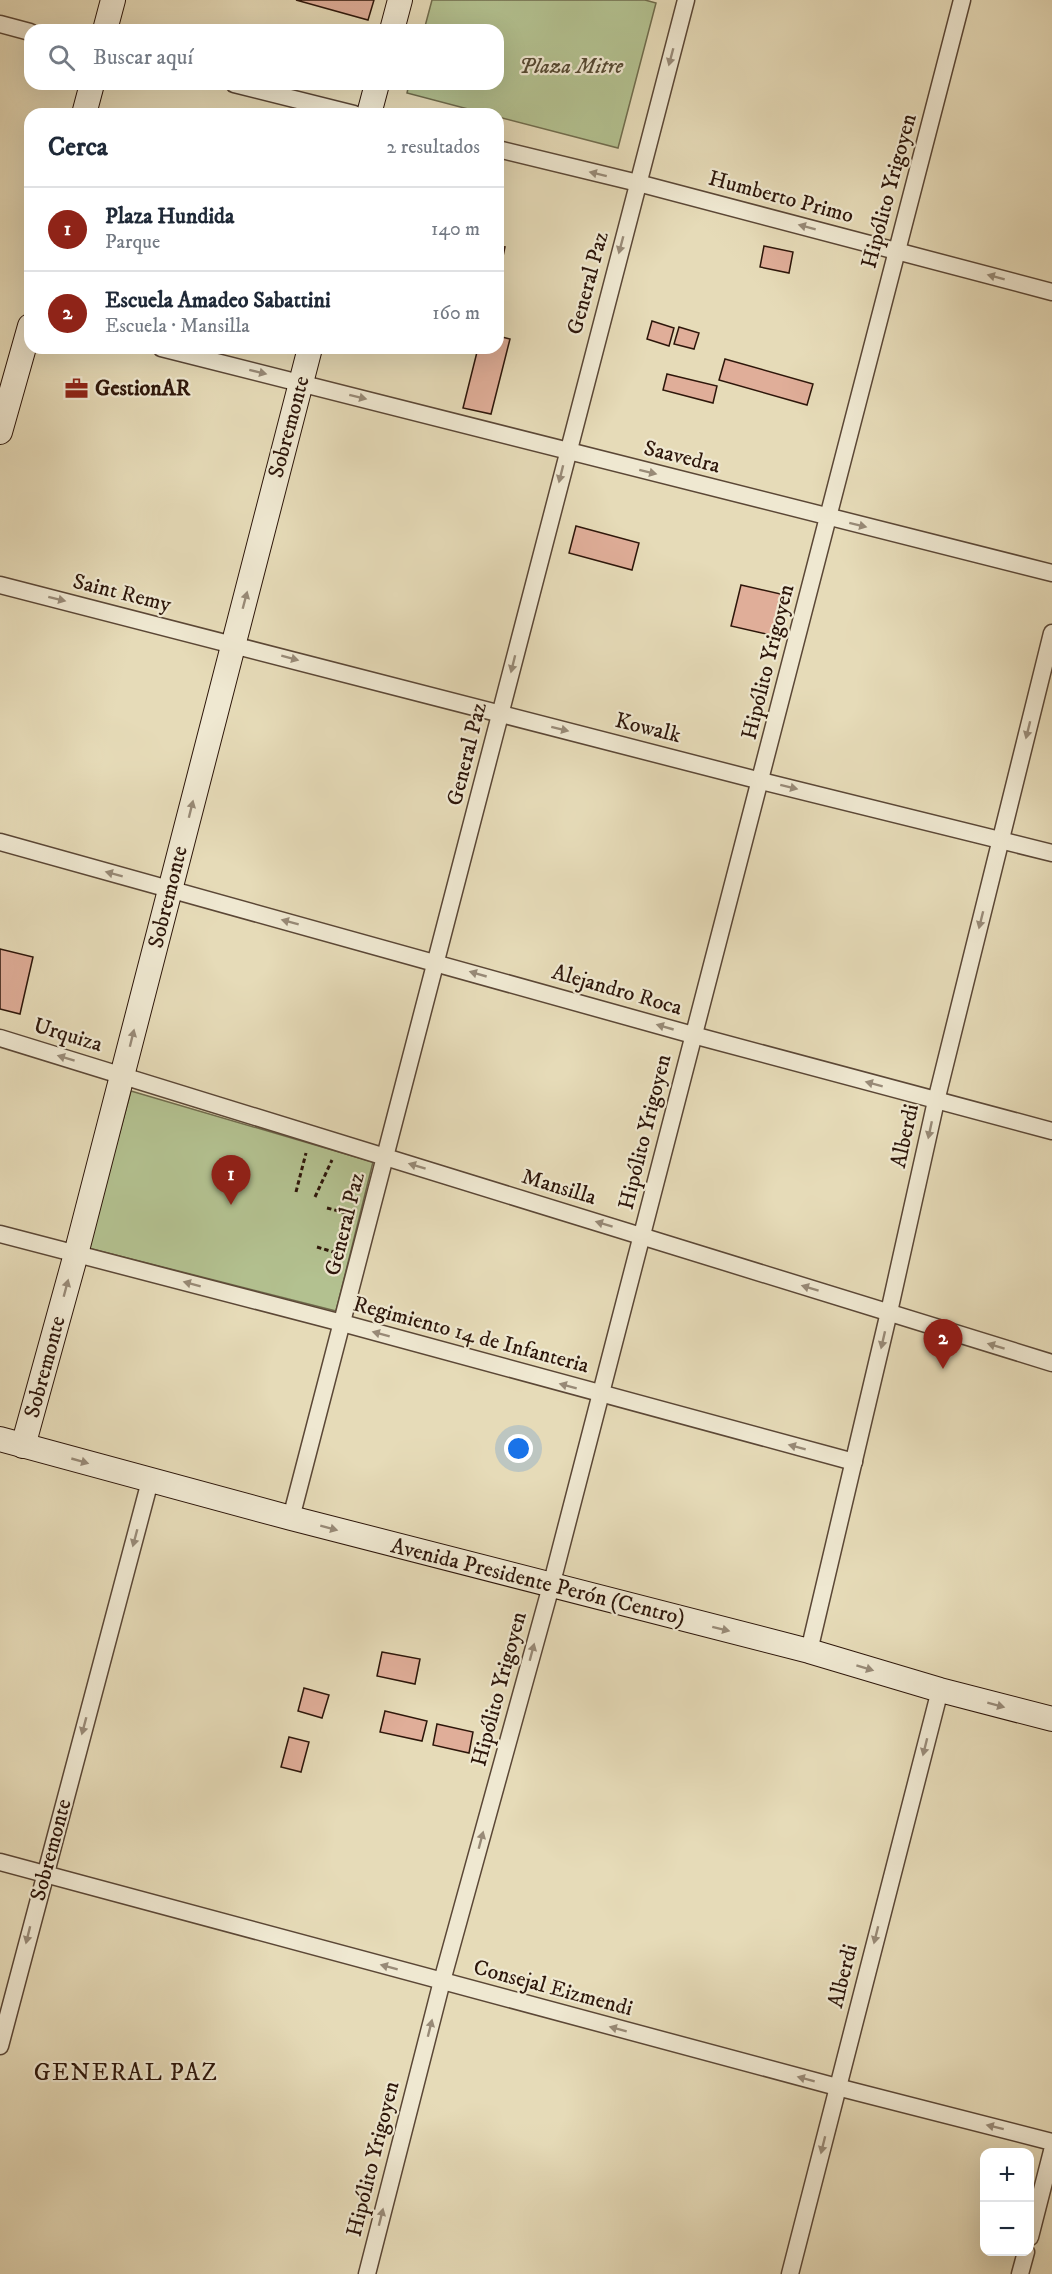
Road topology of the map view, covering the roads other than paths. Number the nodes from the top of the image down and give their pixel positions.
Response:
1 (113, 0) edge
2 (400, 0) edge
3 (686, 0) edge
4 (962, 0) edge
5 (0, 24) edge
6 (107, 24) edge
7 (394, 24) edge
8 (24, 30) edge
9 (90, 90) edge
10 (258, 90) edge
11 (375, 90) edge
12 (86, 108) edge
13 (330, 108) edge
14 (371, 108) edge
15 (504, 150) edge
16 (638, 183) junction
17 (896, 250) junction
18 (1052, 292) edge
19 (24, 347) edge
20 (185, 354) edge
21 (308, 354) edge
22 (301, 383) junction
23 (0, 432) edge
24 (567, 451) junction
25 (828, 518) junction
26 (1052, 573) edge
27 (0, 585) edge
28 (1052, 633) edge
29 (233, 644) junction
30 (501, 714) junction
31 (761, 780) junction
32 (1001, 839) junction
33 (0, 842) edge
34 (1052, 853) edge
35 (170, 889) junction
36 (436, 962) junction
37 (693, 1035) junction
38 (0, 1038) edge
39 (122, 1075) junction
40 (936, 1101) junction
41 (1052, 1131) edge
42 (385, 1156) junction
43 (0, 1234) edge
44 (642, 1236) junction
45 (76, 1254) junction
46 (890, 1312) junction
47 (342, 1323) junction
48 (1052, 1363) edge
49 (600, 1394) junction
50 (0, 1439) edge
51 (23, 1446) junction
52 (854, 1462) junction
53 (150, 1481) junction
54 (291, 1518) junction
55 (550, 1586) junction
56 (809, 1651) junction
57 (940, 1690) junction
58 (1052, 1719) edge
59 (0, 1862) edge
60 (44, 1874) junction
61 (442, 1981) junction
62 (0, 2046) edge
63 (837, 2087) junction
64 (1052, 2142) edge
65 (1052, 2151) edge
66 (1034, 2219) edge
67 (1025, 2256) edge
68 (367, 2274) edge
69 (790, 2274) edge
70 (1020, 2274) edge

1 - 6 main road
2 - 7 main road
3 -> 16 street, General Paz
4 - 17 street, Hipólito Yrigoyen
5 - 8 street
9 - 12 main road
10 - 13 street
11 - 14 main road
16 -> 15 street, Humberto Primo
17 -> 16 street, Humberto Primo
16 -> 24 street, General Paz
18 -> 17 street, Humberto Primo
17 - 25 street, Hipólito Yrigoyen
19 - 23 main road
20 -> 22 street, Saavedra
21 - 22 main road, Sobremonte
22 -> 24 street, Saavedra
29 -> 22 main road, Sobremonte
24 -> 25 street, Saavedra
24 -> 30 street, General Paz
25 -> 26 street, Saavedra
25 - 31 street, Hipólito Yrigoyen
27 -> 29 street, Saint Remy
28 -> 32 street, Alberdi
29 -> 30 street, Kowalk
35 -> 29 main road, Sobremonte
30 -> 31 street, Kowalk
30 - 36 street, General Paz
31 -> 32 street, Kowalk
31 - 37 street, Hipólito Yrigoyen
32 - 34 street, Kowalk
32 -> 40 street, Alberdi
35 -> 33 street, Alejandro Roca
36 -> 35 street, Alejandro Roca
39 -> 35 main road, Sobremonte
37 -> 36 street, Alejandro Roca
36 - 42 street, General Paz
40 -> 37 street, Alejandro Roca
37 - 44 street, Hipólito Yrigoyen
39 -> 38 street, Urquiza
39 - 42 street, Mansilla
39 - 45 main road, Sobremonte
40 - 41 street, Alejandro Roca
40 -> 46 street, Alberdi
44 -> 42 street, Mansilla
42 - 47 street, General Paz
43 - 45 street, Regimiento 14 de Infanteria
46 -> 44 street, Mansilla
44 - 49 street, Hipólito Yrigoyen
47 -> 45 street, Regimiento 14 de Infanteria
51 -> 45 main road, Sobremonte
48 -> 46 street, Mansilla
46 -> 52 street, Alberdi
49 -> 47 street, Regimiento 14 de Infanteria
47 - 54 street, General Paz
52 -> 49 street, Regimiento 14 de Infanteria
49 - 55 street, Hipólito Yrigoyen
50 - 51 main road, Avenida Presidente Perón (Centro)
51 -> 53 main road, Avenida Presidente Perón (Centro)
52 - 56 street, Alberdi
53 - 54 main road, Avenida Presidente Perón (Centro)
53 -> 60 street, Sobremonte
54 -> 55 main road, Avenida Presidente Perón (Centro)
55 -> 56 main road, Avenida Presidente Perón (Centro)
61 -> 55 street, Hipólito Yrigoyen
56 -> 57 main road, Avenida Presidente Perón (Centro)
57 -> 58 main road, Avenida Presidente Perón (Centro)
57 -> 63 street, Alberdi
59 - 60 street, Consejal Eizmendi
61 -> 60 street, Consejal Eizmendi
60 -> 62 street, Sobremonte
63 -> 61 street, Consejal Eizmendi
68 -> 61 street, Hipólito Yrigoyen
64 -> 63 street, Consejal Eizmendi
63 -> 69 street, Alberdi
65 - 66 street
67 - 70 street

